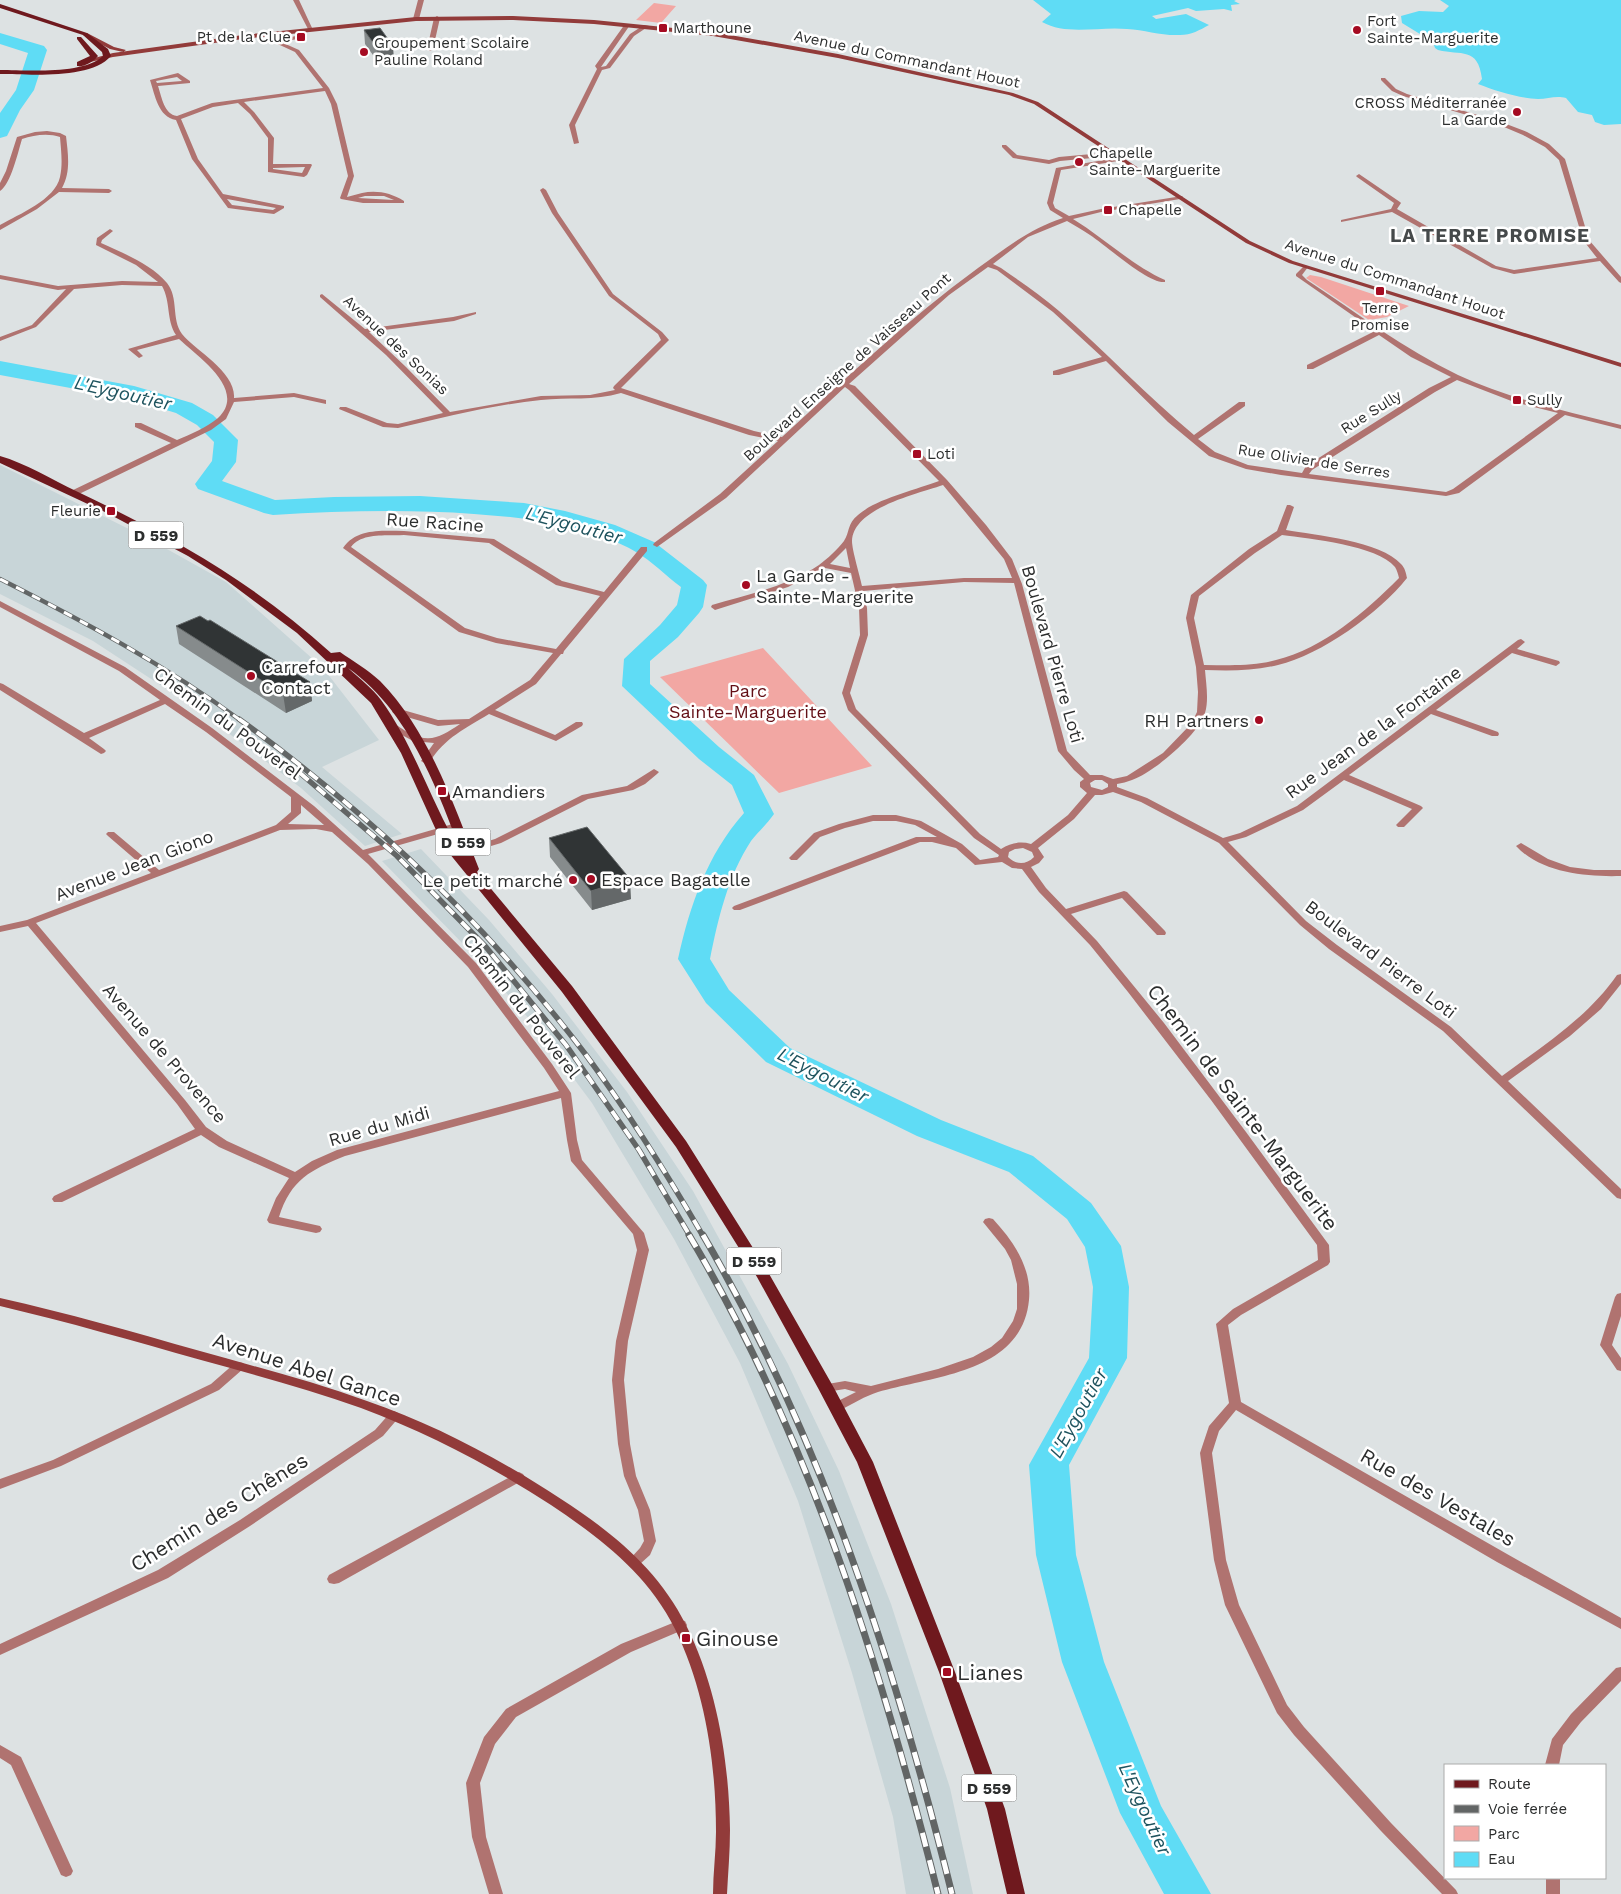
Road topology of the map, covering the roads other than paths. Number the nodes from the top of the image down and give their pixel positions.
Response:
1 (296, 0) edge
2 (421, 0) edge
3 (0, 6) edge
4 (437, 18) junction
5 (416, 19) junction
6 (39, 20) junction
7 (627, 25) junction
8 (646, 26) junction
9 (312, 30) junction
10 (85, 34) junction
11 (268, 34) junction
12 (302, 34) junction
13 (272, 40) junction
14 (189, 45) junction
15 (430, 49) dead end
16 (144, 50) junction
17 (297, 51) junction
18 (92, 52) junction
19 (104, 58) junction
20 (128, 58) junction
21 (90, 60) junction
22 (600, 69) junction
23 (61, 70) junction
24 (0, 72) edge
25 (1383, 79) dead end
26 (155, 85) junction
27 (327, 89) junction
28 (239, 101) junction
29 (178, 118) junction
30 (576, 143) dead end
31 (1004, 146) dead end
32 (1114, 154) junction
33 (1121, 159) junction
34 (1048, 162) junction
35 (272, 166) junction
36 (1058, 169) junction
37 (1358, 176) dead end
38 (0, 189) edge
39 (58, 190) junction
40 (544, 190) dead end
41 (109, 191) dead end
42 (221, 196) junction
43 (1180, 197) junction
44 (352, 198) junction
45 (1393, 210) junction
46 (0, 219) edge
47 (1068, 219) junction
48 (1343, 221) dead end
49 (3, 226) edge
50 (110, 231) dead end
51 (1601, 259) junction
52 (988, 264) junction
53 (1305, 267) junction
54 (0, 277) edge
55 (10, 279) junction
56 (1163, 281) dead end
57 (1621, 281) edge
58 (164, 284) junction
59 (0, 285) edge
60 (71, 288) junction
61 (322, 296) dead end
62 (474, 313) dead end
63 (363, 330) junction
64 (1379, 332) junction
65 (181, 336) junction
66 (0, 339) edge
67 (140, 356) dead end
68 (1107, 358) junction
69 (1621, 365) edge
70 (1310, 367) dead end
71 (1056, 373) dead end
72 (1457, 377) junction
73 (844, 384) junction
74 (621, 392) junction
75 (231, 400) junction
76 (323, 402) dead end
77 (1242, 404) dead end
78 (343, 409) dead end
79 (1562, 413) junction
80 (449, 415) junction
81 (138, 425) dead end
82 (1621, 427) edge
83 (1193, 439) junction
84 (784, 440) junction
85 (177, 443) junction
86 (0, 459) edge
87 (1304, 476) junction
88 (944, 482) junction
89 (74, 493) junction
90 (1290, 508) dead end
91 (1281, 532) junction
92 (848, 541) junction
93 (657, 545) dead end
94 (644, 549) dead end
95 (824, 565) junction
96 (855, 571) junction
97 (1017, 581) junction
98 (858, 589) junction
99 (605, 594) junction
100 (1, 606) edge
101 (715, 607) dead end
102 (300, 631) junction
103 (1521, 642) dead end
104 (1510, 650) junction
105 (560, 652) junction
106 (1556, 663) dead end
107 (1200, 667) junction
108 (0, 686) edge
109 (166, 700) junction
110 (491, 710) junction
111 (396, 711) junction
112 (1431, 711) junction
113 (425, 720) junction
114 (471, 721) junction
115 (579, 724) dead end
116 (403, 733) junction
117 (1494, 734) dead end
118 (83, 737) junction
119 (415, 740) junction
120 (443, 740) junction
121 (101, 751) dead end
122 (426, 761) junction
123 (654, 772) dead end
124 (1344, 776) junction
125 (1089, 779) junction
126 (1112, 785) junction
127 (1093, 792) junction
128 (296, 797) junction
129 (1401, 825) dead end
130 (456, 826) junction
131 (279, 827) junction
132 (334, 829) junction
133 (442, 830) junction
134 (111, 834) dead end
135 (1222, 841) junction
136 (959, 846) junction
137 (1520, 846) dead end
138 (1032, 848) junction
139 (461, 852) junction
140 (362, 853) junction
141 (1003, 857) junction
142 (794, 858) dead end
143 (1025, 866) junction
144 (158, 873) junction
145 (1621, 873) edge
146 (737, 908) dead end
147 (1064, 913) junction
148 (30, 922) junction
149 (0, 929) edge
150 (1161, 933) dead end
151 (1621, 977) edge
152 (1502, 1081) junction
153 (566, 1093) junction
154 (202, 1130) junction
155 (296, 1177) junction
156 (1621, 1196) edge
157 (58, 1199) dead end
158 (989, 1222) dead end
159 (316, 1229) dead end
160 (1621, 1297) edge
161 (0, 1302) edge
162 (239, 1366) junction
163 (1621, 1367) edge
164 (826, 1388) junction
165 (871, 1390) junction
166 (1236, 1404) junction
167 (836, 1407) junction
168 (394, 1416) junction
169 (519, 1477) junction
170 (0, 1484) edge
171 (635, 1560) junction
172 (334, 1579) dead end
173 (1621, 1624) edge
174 (680, 1626) junction
175 (0, 1650) edge
176 (1621, 1672) edge
177 (0, 1751) edge
178 (1552, 1764) edge
179 (66, 1871) dead end
180 (1553, 1879) edge
181 (496, 1894) edge
182 (720, 1894) edge
183 (1016, 1894) edge
184 (1451, 1894) edge
185 (1553, 1894) edge

1 - 9 street
2 - 5 street
3 - 6 main road
4 - 5 main road, Avenue du Commandant Houot
4 - 7 main road, Avenue du Commandant Houot
4 - 15 street
5 - 9 main road, Avenue du Commandant Houot
6 - 10 main road
6 - 18 main road
7 - 8 main road, Avenue du Commandant Houot
7 - 22 street
8 - 22 street
8 - 32 main road, Avenue du Commandant Houot
9 - 12 main road, Avenue du Commandant Houot
10 - 16 main road
10 - 19 main road
11 - 12 main road, Avenue du Commandant Houot
11 - 13 street
11 - 14 main road, Avenue du Commandant Houot
12 - 13 street
12 - 17 street
13 - 17 street
14 - 16 main road, Avenue du Commandant Houot
14 - 20 main road, Avenue du Commandant Houot
16 - 19 main road, Avenue du Commandant Houot
17 - 27 street
18 - 19 main road, Avenue du Commandant Houot
18 - 21 main road
19 - 20 main road, Avenue du Commandant Houot
19 - 20 main road, Avenue du Commandant Houot
19 - 21 main road, Avenue du Commandant Houot
19 - 23 main road
21 - 23 main road
22 - 30 street
23 - 24 main road
25 - 51 street
26 - 26 street
26 - 29 street
27 - 28 street
27 - 44 street
28 - 29 street
28 - 35 street
29 - 42 street
31 - 34 street
32 - 33 main road, Avenue du Commandant Houot
32 - 34 street
33 - 36 street
33 - 43 main road, Avenue du Commandant Houot
34 - 36 street
35 - 35 street
36 - 47 street
37 - 45 street
38 - 39 street
39 - 41 street
39 - 49 street
40 - 74 street
42 - 42 street
43 - 47 street, Boulevard Enseigne de Vaisseau Pont
43 - 53 main road, Avenue du Commandant Houot
44 - 44 street
45 - 48 street
45 - 51 street
46 - 49 street
47 - 52 street, Boulevard Enseigne de Vaisseau Pont
47 - 56 street
50 - 58 street
51 - 57 street
52 - 68 street, Rue Olivier de Serres
52 - 73 street, Boulevard Enseigne de Vaisseau Pont
53 - 64 street
53 - 69 main road, Avenue du Commandant Houot
54 - 55 street
55 - 59 street
55 - 60 street
58 - 60 street
58 - 65 street
60 - 66 street
61 - 63 street, Avenue des Sonias
62 - 63 street
63 - 80 street, Avenue des Sonias
64 - 70 street
64 - 72 street
65 - 67 street
65 - 75 street
68 - 71 street
68 - 83 street, Rue Olivier de Serres
72 - 79 street
72 - 87 street, Rue Sully
73 - 84 street, Boulevard Enseigne de Vaisseau Pont
73 - 88 street, Boulevard Pierre Loti
74 - 80 street
74 - 84 street
75 - 76 street
75 - 85 street
77 - 83 street
78 - 80 street
79 - 82 street
79 - 87 street, Rue Olivier de Serres
81 - 85 street
83 - 87 street, Rue Olivier de Serres
84 - 93 street, Boulevard Enseigne de Vaisseau Pont
85 - 89 street
86 - 89 main road, D 559
88 - 92 street
88 - 97 street, Boulevard Pierre Loti
89 - 102 main road, D 559
90 - 91 street
91 - 107 street
91 - 107 street
92 - 95 street
92 - 96 street
94 - 99 street
95 - 96 street
95 - 101 street
96 - 98 street
97 - 98 street
97 - 125 street, Boulevard Pierre Loti
98 - 141 street
99 - 105 street
99 - 105 street, Rue Racine
100 - 109 street, Chemin du Pouverel
102 - 111 main road, D 559
102 - 116 main road, D 559
103 - 104 street, Rue Jean de la Fontaine
104 - 106 street
104 - 112 street, Rue Jean de la Fontaine
105 - 110 street
107 - 126 street
108 - 118 street
109 - 118 street
109 - 128 street, Chemin du Pouverel
110 - 114 street
110 - 115 street
111 - 113 street
111 - 116 main road, D 559
112 - 117 street
112 - 124 street, Rue Jean de la Fontaine
113 - 114 street
113 - 116 street
114 - 120 street
116 - 119 main road, D 559
116 - 133 main road, D 559
118 - 121 street
119 - 120 street
119 - 122 main road, D 559
120 - 122 street
122 - 130 main road, D 559
123 - 139 street
124 - 129 street
124 - 135 street, Rue Jean de la Fontaine
125 - 126 street
125 - 127 street
126 - 127 street
126 - 135 street, Boulevard Pierre Loti
127 - 138 street
128 - 131 street, Avenue Jean Giono
128 - 132 street, Chemin du Pouverel
130 - 133 street
130 - 139 main road, D 559
131 - 132 street, Avenue Jean Giono
131 - 144 street, Avenue Jean Giono
132 - 140 street, Chemin du Pouverel
133 - 139 main road, D 559
133 - 140 street
134 - 144 street
135 - 152 street, Boulevard Pierre Loti
136 - 141 street
136 - 142 street
136 - 146 street
137 - 145 street
138 - 141 street
138 - 143 street
139 - 164 main road, D 559
140 - 153 street, Chemin du Pouverel
141 - 143 street
143 - 147 street, Chemin de Sainte-Marguerite
144 - 148 street, Avenue Jean Giono
147 - 150 street
147 - 166 street, Chemin de Sainte-Marguerite
148 - 149 street, Avenue Jean Giono
148 - 154 street, Avenue de Provence
151 - 152 street
152 - 156 street, Boulevard Pierre Loti
153 - 155 street, Rue du Midi
153 - 171 street, Chemin du Pouverel
154 - 155 street, Avenue de Provence
154 - 157 street
155 - 159 street, Rue du Midi
158 - 165 street
160 - 163 street
161 - 162 main road, Avenue Abel Gance
162 - 168 main road, Avenue Abel Gance
162 - 170 street
164 - 165 street
164 - 167 main road, D 559
165 - 167 street
166 - 173 street, Rue des Vestales
166 - 184 street
167 - 183 main road, D 559
168 - 169 main road, Avenue Abel Gance
168 - 175 street, Chemin des Chênes
169 - 171 main road, Avenue Abel Gance
169 - 172 street
171 - 174 main road, Avenue Abel Gance
174 - 181 street
174 - 182 main road, Avenue Abel Gance
176 - 178 street
177 - 179 street
180 - 185 street

